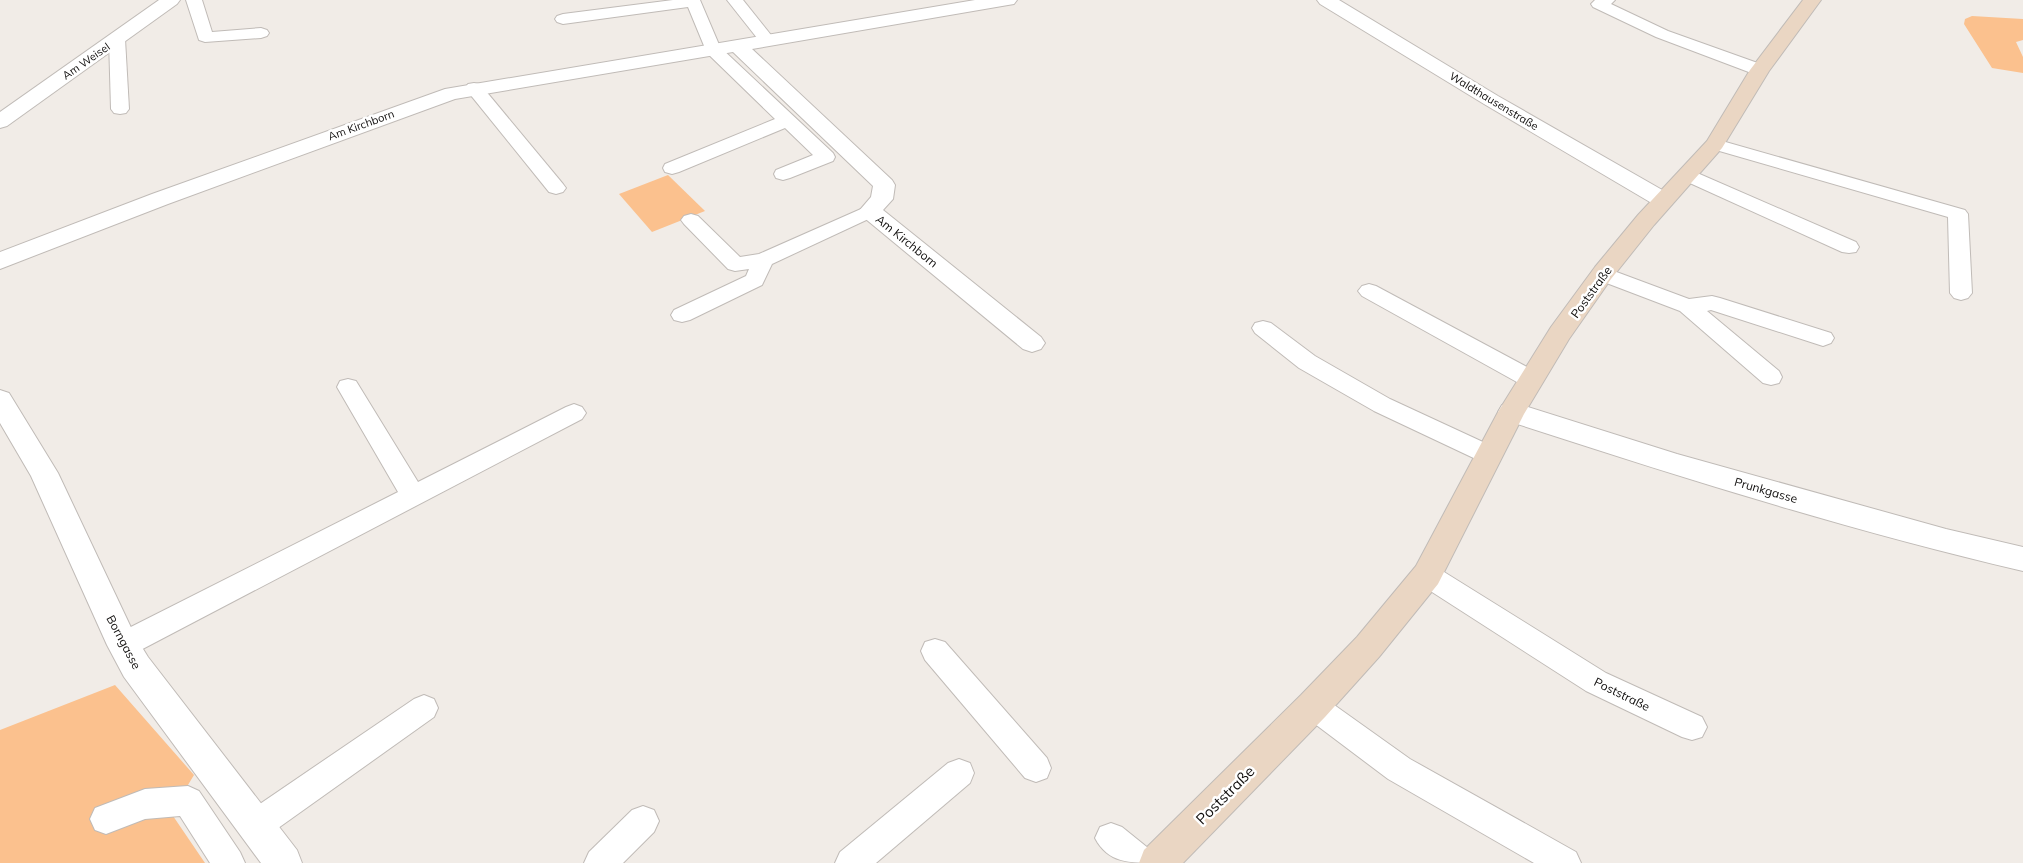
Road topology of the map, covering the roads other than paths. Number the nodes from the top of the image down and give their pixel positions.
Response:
1 (171, 0) edge
2 (194, 0) edge
3 (735, 0) edge
4 (1008, 0) edge
5 (1326, 0) edge
6 (1607, 0) edge
7 (1810, 0) edge
8 (563, 19) dead end
9 (261, 33) dead end
10 (117, 38) junction
11 (767, 40) junction
12 (737, 45) junction
13 (713, 49) junction
14 (1760, 70) junction
15 (474, 88) junction
16 (120, 109) dead end
17 (787, 121) junction
18 (0, 122) edge
19 (1715, 144) junction
20 (672, 168) dead end
21 (783, 174) dead end
22 (1688, 175) junction
23 (556, 188) dead end
24 (1663, 200) junction
25 (870, 211) junction
26 (690, 220) dead end
27 (1849, 247) dead end
28 (763, 260) junction
29 (0, 261) edge
30 (1603, 274) junction
31 (1369, 291) dead end
32 (1962, 293) dead end
33 (1688, 306) junction
34 (682, 315) dead end
35 (1263, 328) dead end
36 (1824, 338) dead end
37 (1032, 343) dead end
38 (1771, 377) dead end
39 (1532, 380) junction
40 (348, 388) dead end
41 (0, 400) edge
42 (1512, 412) junction
43 (574, 413) dead end
44 (1489, 455) junction
45 (413, 496) junction
46 (2023, 559) edge
47 (1427, 576) junction
48 (123, 645) junction
49 (935, 651) dead end
50 (1313, 706) junction
51 (424, 708) dead end
52 (1692, 727) dead end
53 (1036, 768) dead end
54 (959, 773) dead end
55 (106, 819) dead end
56 (643, 821) dead end
57 (256, 825) junction
58 (1111, 838) dead end
59 (229, 863) edge
60 (284, 863) edge
61 (600, 863) edge
62 (851, 863) edge
63 (1142, 863) edge
64 (1157, 863) edge
65 (1565, 863) edge

1 - 10 street, Am Weisel
2 - 9 lane
3 - 11 lane
4 - 11 street, Am Kirchborn
5 - 24 street, Waldthausenstraße
6 - 14 lane
7 - 14 main road, Poststraße
8 - 13 lane
10 - 16 lane
10 - 18 street, Am Weisel
11 - 12 street, Am Kirchborn
12 - 13 street, Am Kirchborn
12 - 25 street, Am Kirchborn
13 - 15 street, Am Kirchborn
13 - 17 lane
14 - 19 main road, Poststraße
15 - 23 lane
15 - 29 street, Am Kirchborn
17 - 20 lane
17 - 21 lane
19 - 22 main road, Poststraße
19 - 32 lane
22 - 24 main road, Poststraße
22 - 27 lane
24 - 30 main road, Poststraße
25 - 28 lane
25 - 37 street, Am Kirchborn
26 - 28 lane
28 - 34 lane
30 - 33 lane
30 - 39 main road, Poststraße
31 - 39 lane
33 - 36 lane
33 - 38 lane
35 - 44 lane
39 - 42 main road, Poststraße
40 - 45 lane
41 - 48 street, Borngasse
42 - 44 main road, Poststraße
42 - 46 street, Prunkgasse
43 - 45 lane
44 - 47 main road, Poststraße
45 - 48 lane
47 - 50 main road, Poststraße
47 - 52 lane, Poststraße
48 - 57 street, Borngasse
49 - 53 lane
50 - 64 main road, Poststraße
50 - 65 lane
51 - 57 lane
54 - 62 lane
55 - 59 lane
56 - 61 lane
57 - 60 street, Borngasse
58 - 63 lane

